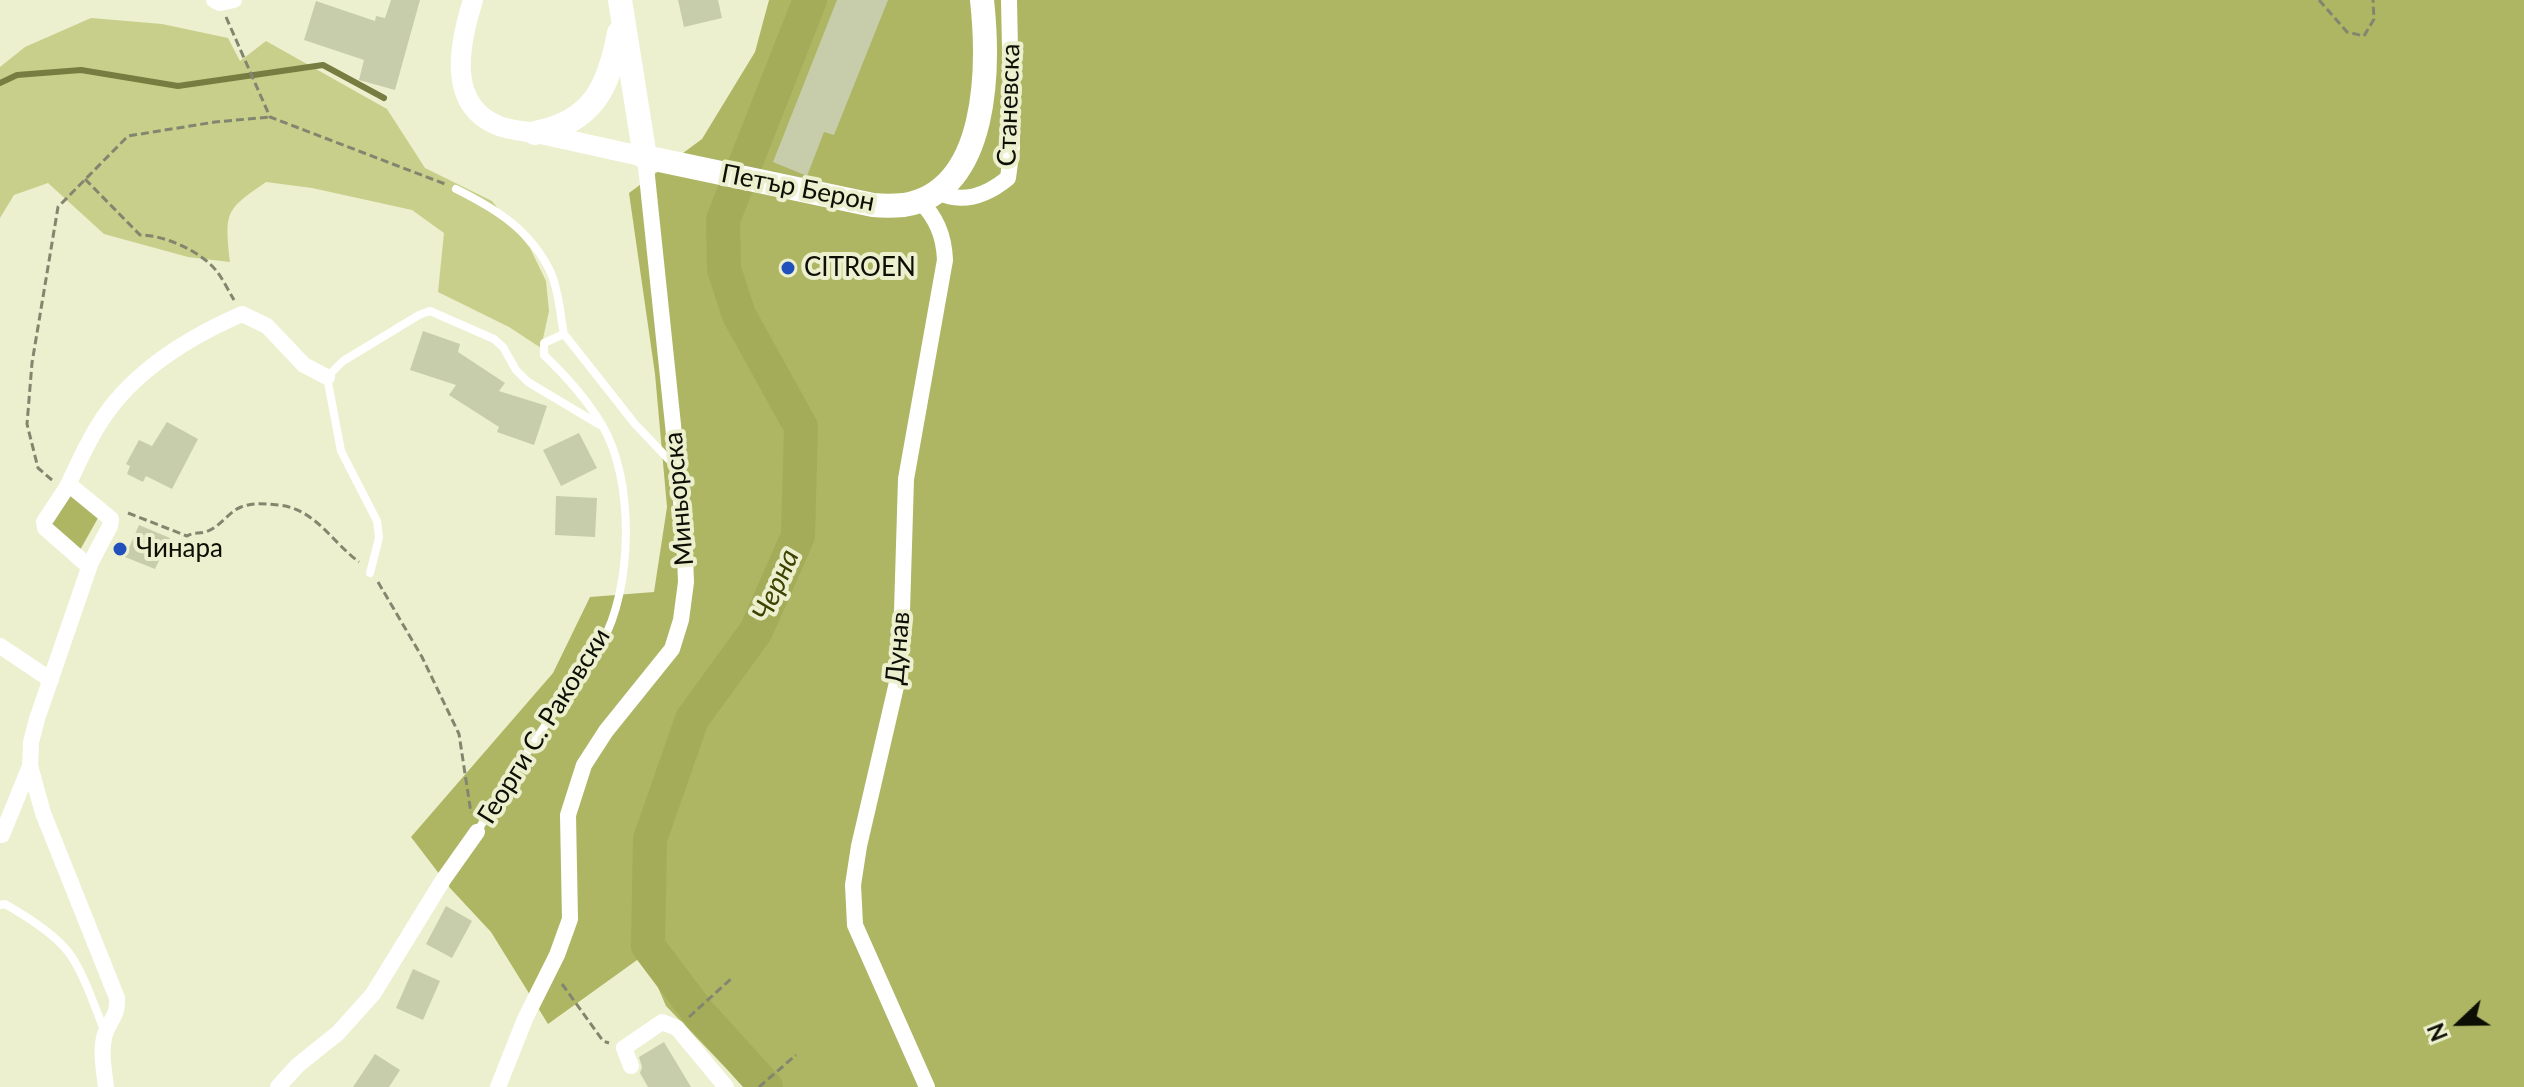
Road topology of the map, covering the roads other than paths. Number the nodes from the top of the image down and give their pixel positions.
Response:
1 (473, 0) edge
2 (982, 0) edge
3 (1009, 0) edge
4 (621, 7) edge
5 (535, 133) junction
6 (645, 157) junction
7 (456, 189) road end
8 (927, 196) junction
9 (564, 334) junction
10 (327, 377) junction
11 (604, 427) junction
12 (678, 469) junction
13 (67, 487) junction
14 (91, 562) junction
15 (370, 573) road end
16 (0, 646) edge
17 (51, 680) junction
18 (30, 766) junction
19 (477, 832) joint
20 (2, 835) edge
21 (0, 905) edge
22 (106, 1033) junction
23 (631, 1066) dead end
24 (106, 1087) edge
25 (278, 1087) edge
26 (498, 1087) edge
27 (726, 1087) edge
28 (927, 1087) edge

1 - 5 street
2 - 8 main road
3 - 8 street, Станевска
4 - 5 main road
4 - 6 main road
5 - 6 street
6 - 8 main road, Петър Берон
6 - 12 street, Миньорска
7 - 9 lane
8 - 28 street, Дунав
9 - 11 lane, Георги С. Раковски
9 - 12 lane
10 - 11 lane
10 - 13 street
10 - 15 lane
11 - 19 lane, Георги С. Раковски
12 - 26 street, Миньорска
13 - 14 street
13 - 14 street
14 - 17 street
16 - 17 street
17 - 18 street
18 - 20 street
18 - 22 street
19 - 25 street, Георги С. Раковски
21 - 22 lane
22 - 24 street
23 - 27 street

